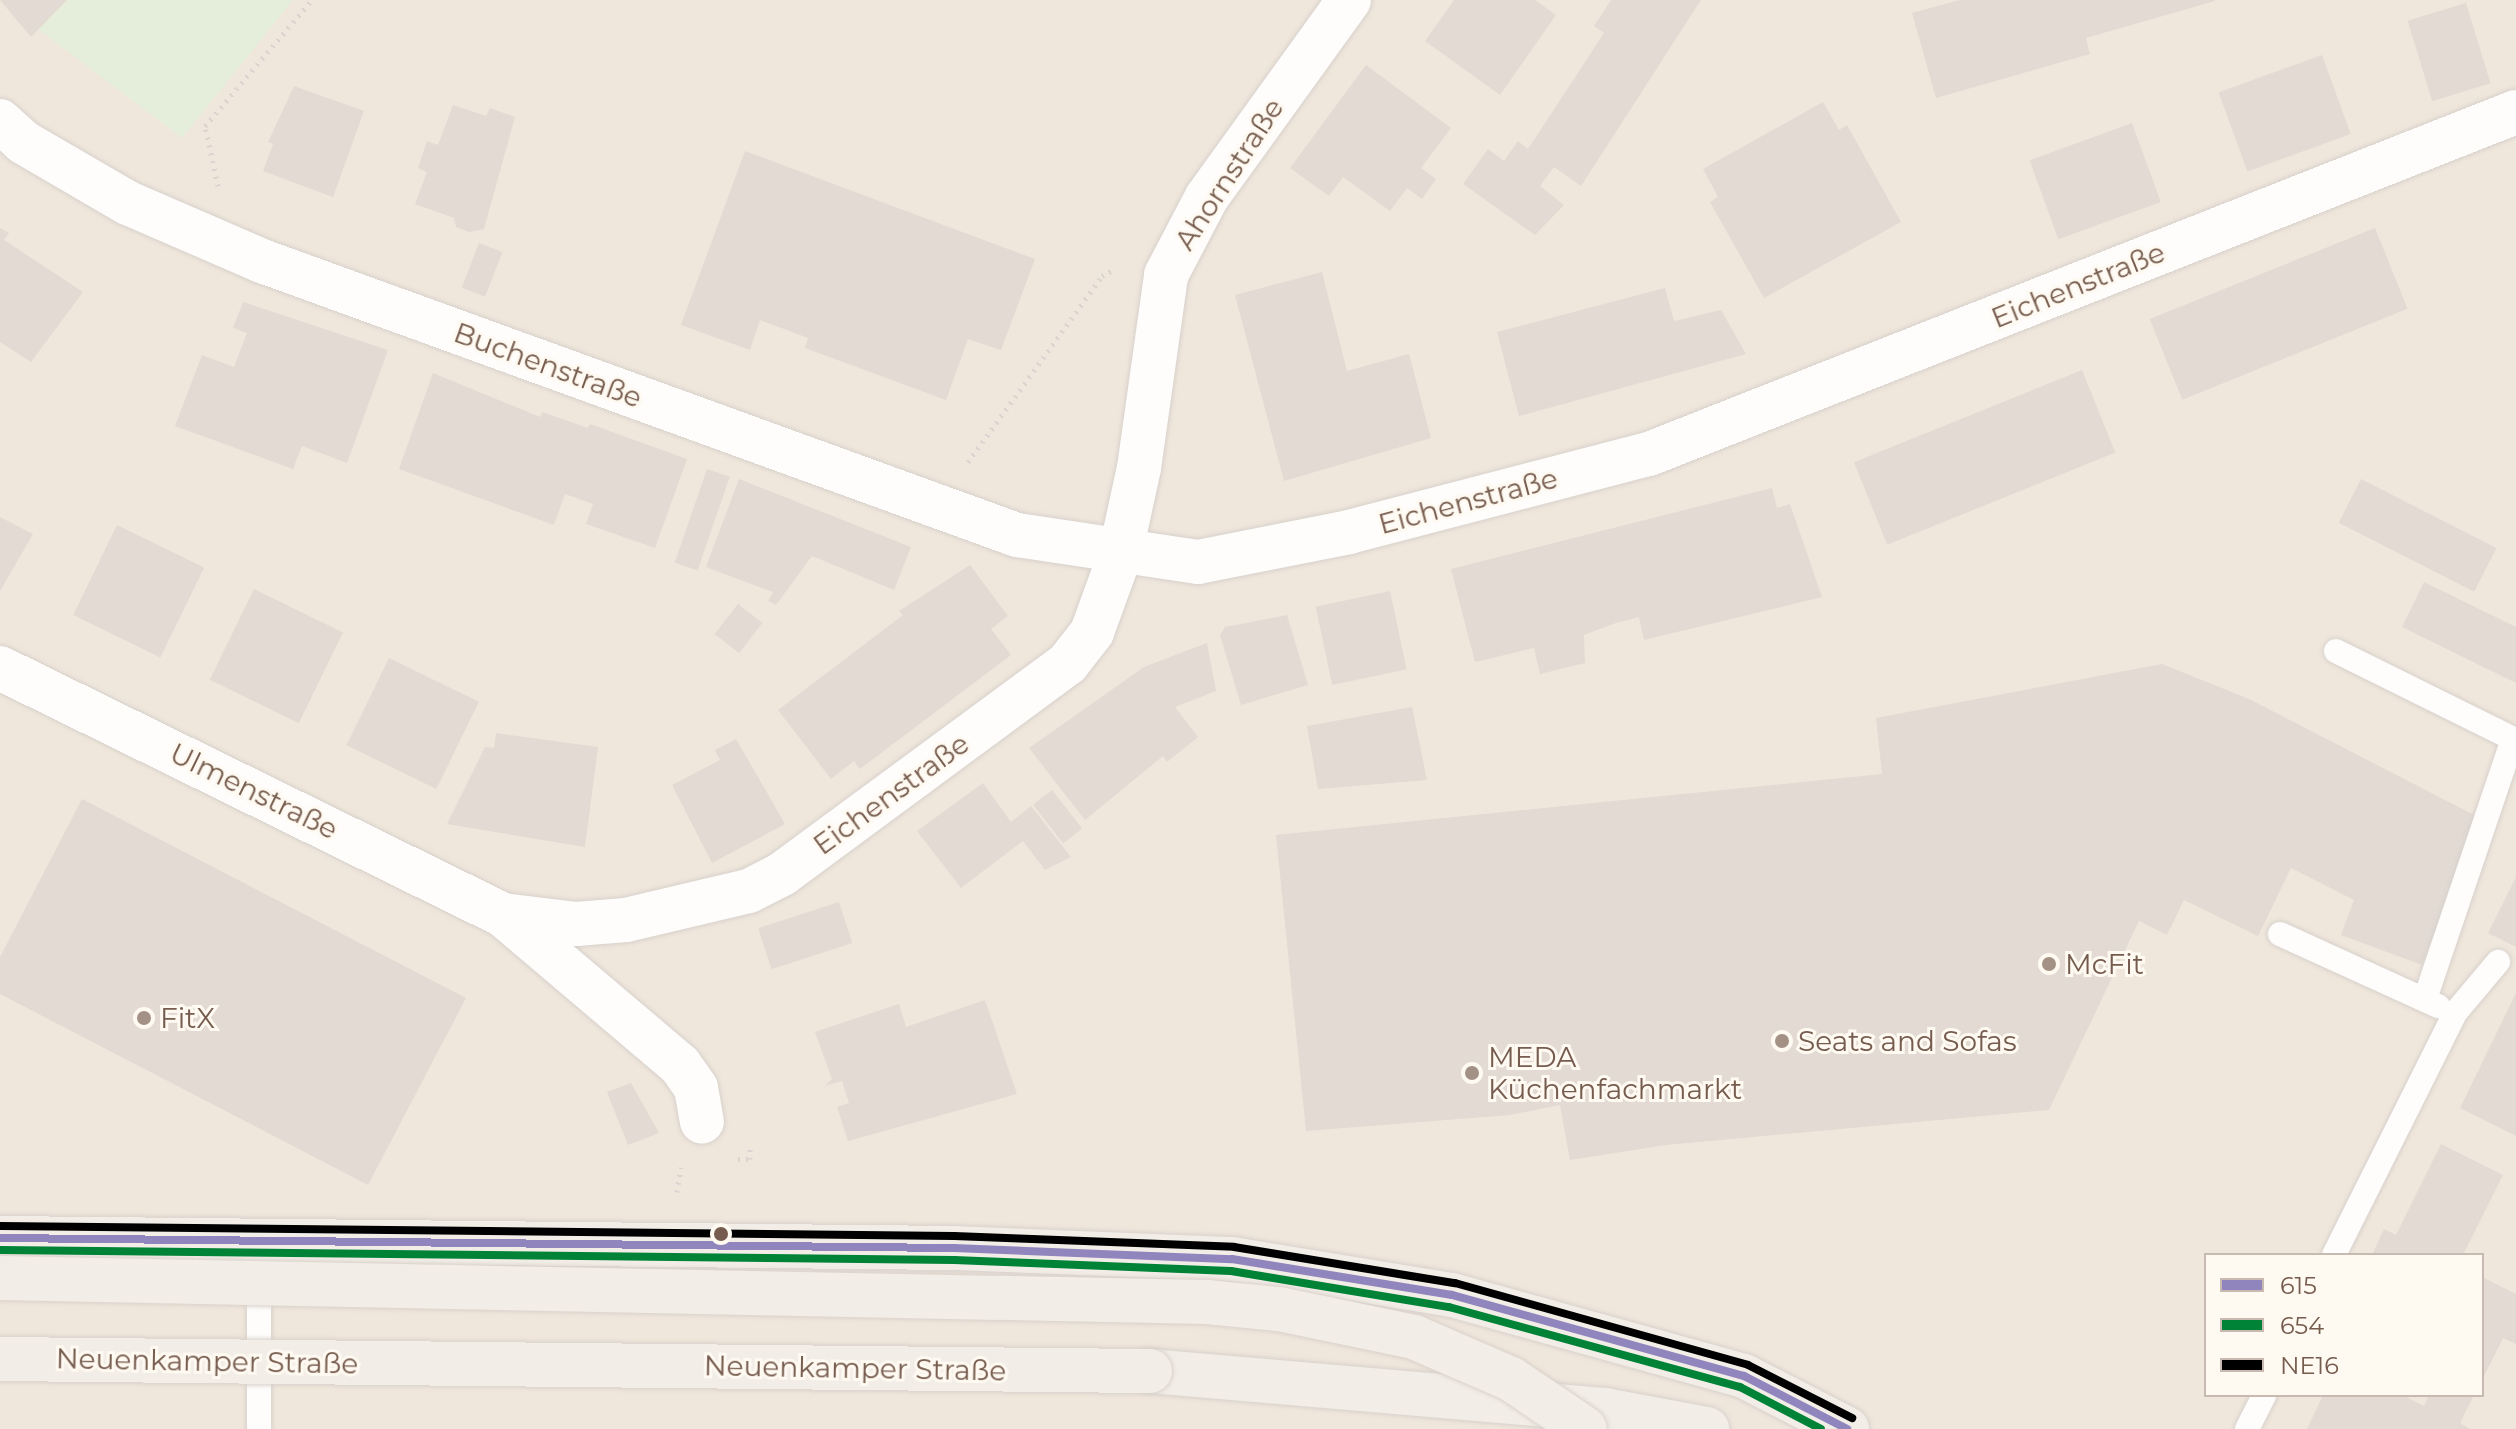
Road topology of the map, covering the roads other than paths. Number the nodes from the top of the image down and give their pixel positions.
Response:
1 (1349, 0) edge
2 (2516, 112) edge
3 (0, 121) edge
4 (1120, 555) junction
5 (2336, 651) dead end
6 (0, 668) edge
7 (503, 915) junction
8 (2280, 934) dead end
9 (2498, 962) dead end
10 (2425, 999) junction
11 (2455, 1013) junction
12 (702, 1121) dead end
13 (0, 1238) edge
14 (259, 1243) junction
15 (2335, 1253) edge
16 (0, 1278) edge
17 (0, 1359) edge
18 (2263, 1397) edge
19 (259, 1429) edge
20 (1585, 1429) edge
21 (1707, 1429) edge
22 (1847, 1429) edge
23 (2247, 1429) edge

1 - 4 street, Ahornstraße
2 - 4 street, Eichenstraße
3 - 4 street, Buchenstraße
4 - 7 street, Eichenstraße
5 - 10 lane
6 - 7 street, Ulmenstraße
7 - 12 street, Ulmenstraße
8 - 10 lane
9 - 11 lane
10 - 11 lane
11 - 15 lane
13 - 14 main road
14 - 19 lane
14 - 22 main road
16 - 20 main road, bridge
17 - 21 main road, Neuenkamper Straße, bridge
18 - 23 lane

